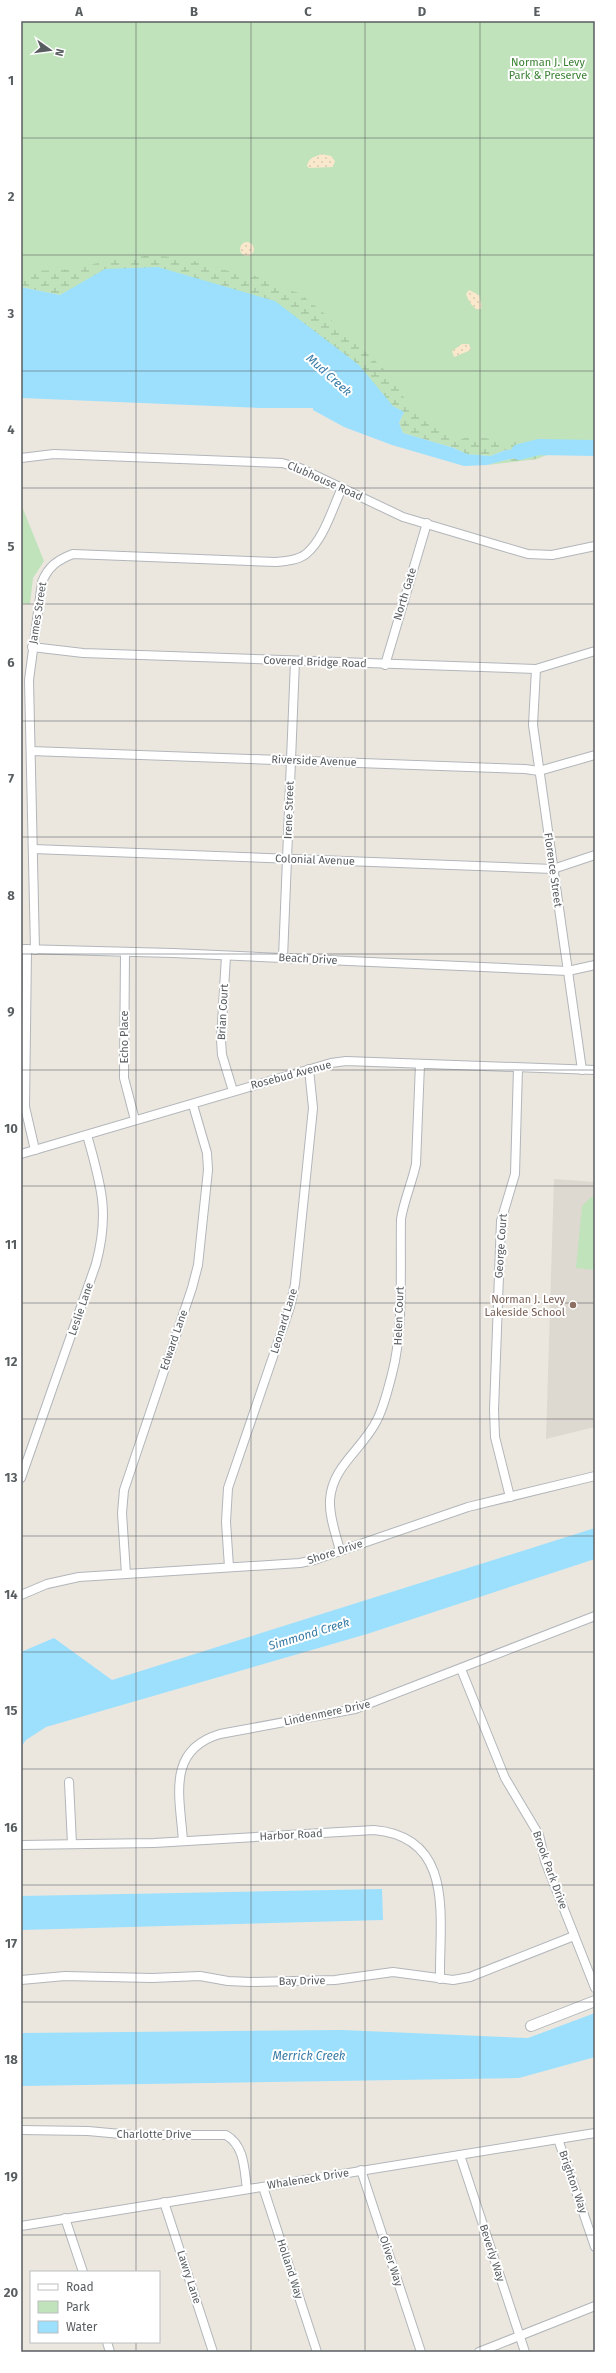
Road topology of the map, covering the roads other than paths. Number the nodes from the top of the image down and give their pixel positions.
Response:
1 (21, 458) edge
2 (342, 488) junction
3 (427, 523) junction
4 (595, 546) edge
5 (32, 647) junction
6 (595, 651) edge
7 (295, 662) junction
8 (386, 664) junction
9 (536, 669) junction
10 (31, 751) junction
11 (595, 755) edge
12 (291, 760) junction
13 (539, 771) junction
14 (33, 849) junction
15 (595, 855) edge
16 (287, 859) junction
17 (553, 869) junction
18 (28, 949) edge
19 (125, 952) junction
20 (226, 956) junction
21 (283, 958) junction
22 (595, 965) edge
23 (568, 972) junction
24 (420, 1064) junction
25 (518, 1068) junction
26 (310, 1069) junction
27 (582, 1070) junction
28 (595, 1070) edge
29 (233, 1091) junction
30 (193, 1105) junction
31 (135, 1120) junction
32 (86, 1135) junction
33 (35, 1150) junction
34 (21, 1154) edge
35 (595, 1476) edge
36 (21, 1478) edge
37 (510, 1497) junction
38 (340, 1551) junction
39 (229, 1567) junction
40 (126, 1574) junction
41 (21, 1595) edge
42 (595, 1616) edge
43 (461, 1669) junction
44 (69, 1782) dead end
45 (183, 1841) junction
46 (72, 1844) junction
47 (21, 1845) edge
48 (574, 1936) junction
49 (440, 1979) junction
50 (21, 1980) edge
51 (595, 1988) edge
52 (595, 2001) edge
53 (531, 2026) dead end
54 (21, 2130) edge
55 (595, 2133) edge
56 (558, 2139) junction
57 (460, 2155) junction
58 (361, 2170) junction
59 (263, 2187) junction
60 (247, 2189) junction
61 (164, 2202) junction
62 (65, 2218) junction
63 (21, 2226) edge
64 (595, 2247) edge
65 (83, 2271) edge
66 (595, 2306) edge
67 (519, 2336) junction
68 (213, 2352) edge
69 (317, 2352) edge
70 (421, 2352) edge
71 (479, 2352) edge
72 (525, 2352) edge

1 - 2 street, Clubhouse Road
2 - 3 street, Clubhouse Road
2 - 5 street, James Street
3 - 4 street, Clubhouse Road
3 - 8 street, North Gate
5 - 7 street, Covered Bridge Road
5 - 10 street, James Street
6 - 9 street, Covered Bridge Road
7 - 8 street, Covered Bridge Road
7 - 12 street, Irene Street
8 - 9 street, Covered Bridge Road
9 - 13 street, Florence Street
10 - 12 street, Riverside Avenue
10 - 14 street, James Street
11 - 13 street, Riverside Avenue
12 - 13 street, Riverside Avenue
12 - 16 street, Irene Street
13 - 17 street, Florence Street
14 - 16 street, Colonial Avenue
14 - 18 street, James Street
15 - 17 street, Colonial Avenue
16 - 17 street, Colonial Avenue
16 - 21 street, Irene Street
17 - 23 street, Florence Street
18 - 19 street, Beach Drive
18 - 33 street, James Street
19 - 20 street, Beach Drive
19 - 31 street, Echo Place
20 - 21 street, Beach Drive
20 - 29 street, Brian Court
21 - 23 street, Beach Drive
22 - 23 street, Beach Drive
23 - 27 street, Florence Street
24 - 25 street, Rosebud Avenue
24 - 26 street, Rosebud Avenue
24 - 38 street, Helen Court
25 - 27 street, Rosebud Avenue
25 - 37 street, George Court
26 - 29 street, Rosebud Avenue
26 - 39 street, Leonard Lane
27 - 28 street, Rosebud Avenue
29 - 30 street, Rosebud Avenue
30 - 31 street, Rosebud Avenue
30 - 40 street, Edward Lane
31 - 32 street, Rosebud Avenue
32 - 33 street, Rosebud Avenue
32 - 36 street, Leslie Lane
33 - 34 street, Rosebud Avenue
35 - 37 street, Shore Drive
37 - 38 street, Shore Drive
38 - 39 street, Shore Drive
39 - 40 street, Shore Drive
40 - 41 street, Shore Drive
42 - 43 street, Lindenmere Drive
43 - 45 street, Lindenmere Drive
43 - 48 street, Brook Park Drive
44 - 46 street
45 - 46 street, Harbor Road
45 - 49 street, Harbor Road
46 - 47 street, Harbor Road
48 - 49 street, Bay Drive
48 - 51 street, Brook Park Drive
49 - 50 street, Bay Drive
52 - 53 street
54 - 60 street, Charlotte Drive
55 - 56 street, Whaleneck Drive
56 - 57 street, Whaleneck Drive
56 - 64 street, Brighton Way
57 - 58 street, Whaleneck Drive
57 - 67 street, Beverly Way
58 - 59 street, Whaleneck Drive
58 - 70 street, Oliver Way
59 - 60 street, Whaleneck Drive
59 - 69 street, Holland Way
60 - 61 street, Whaleneck Drive
61 - 62 street, Whaleneck Drive
61 - 68 street, Lawry Lane
62 - 63 street, Whaleneck Drive
62 - 65 street
66 - 67 street
67 - 71 street
67 - 72 street, Beverly Way

